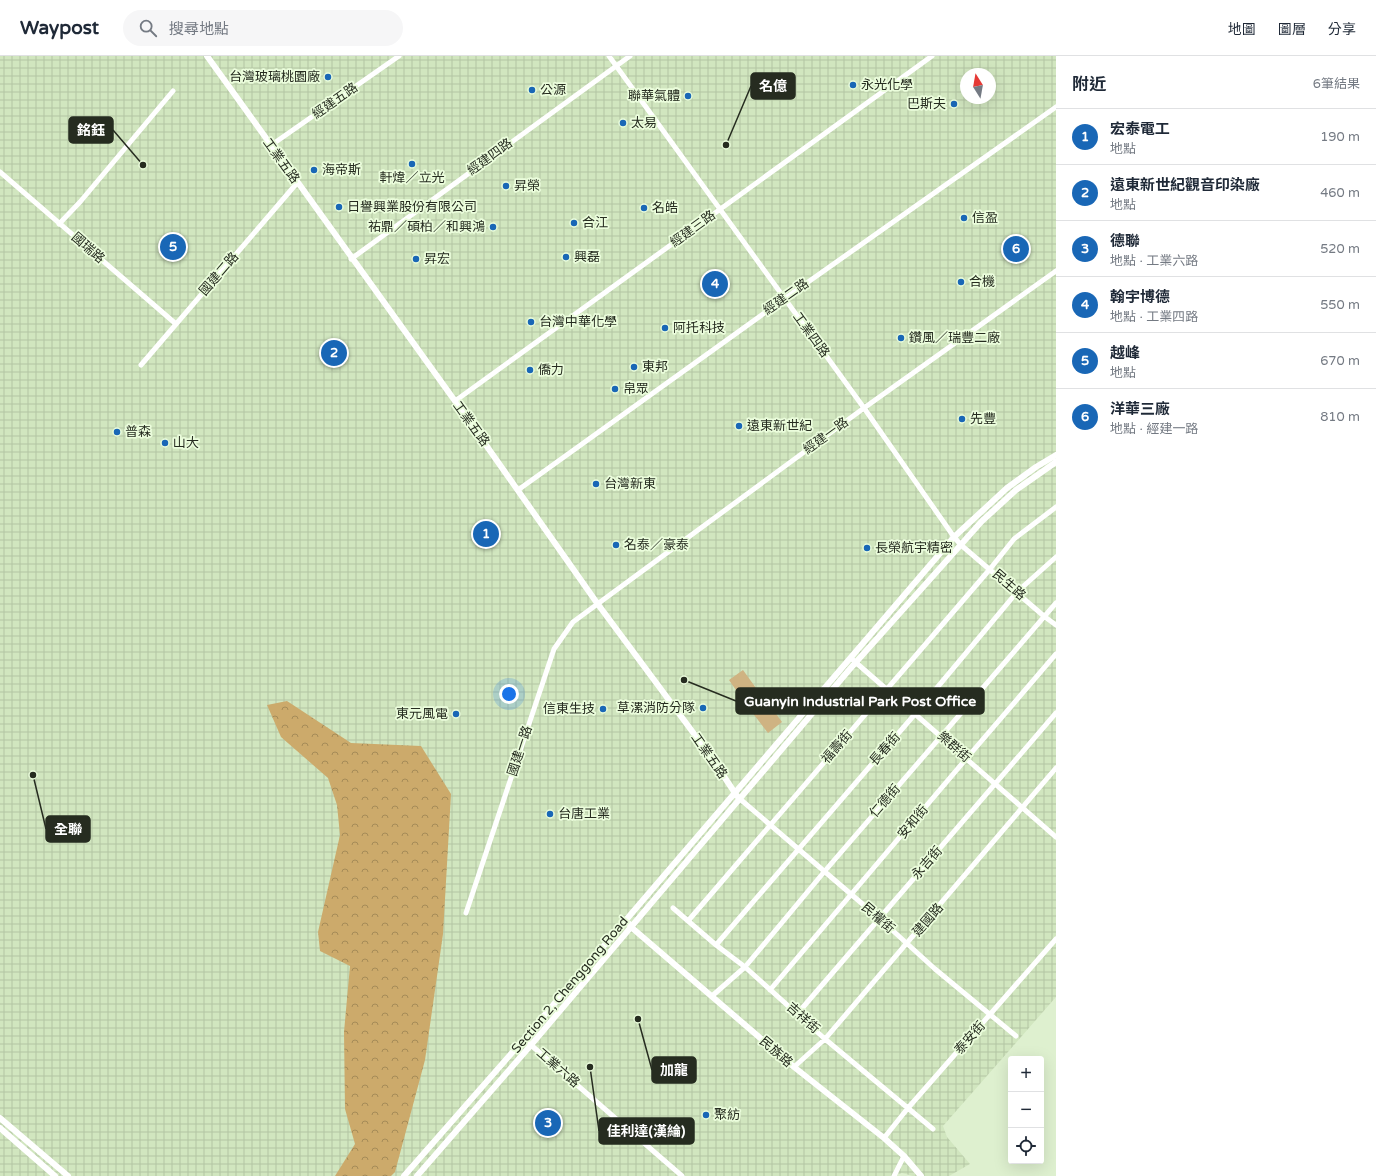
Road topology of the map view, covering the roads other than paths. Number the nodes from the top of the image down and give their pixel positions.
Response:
1 (207, 56) edge
2 (399, 56) edge
3 (609, 56) edge
4 (630, 56) edge
5 (932, 56) edge
6 (616, 66) junction
7 (173, 91) dead end
8 (1056, 107) edge
9 (270, 146) junction
10 (0, 172) edge
11 (297, 183) junction
12 (721, 209) junction
13 (59, 224) junction
14 (351, 259) junction
15 (1056, 271) edge
16 (784, 299) junction
17 (176, 324) junction
18 (141, 365) dead end
19 (455, 401) junction
20 (864, 408) junction
21 (1056, 455) edge
22 (1056, 462) edge
23 (518, 490) junction
24 (1056, 507) edge
25 (954, 537) junction
26 (961, 545) junction
27 (1056, 556) edge
28 (990, 569) junction
29 (1017, 592) junction
30 (1056, 603) edge
31 (598, 604) junction
32 (1045, 617) junction
33 (1056, 625) edge
34 (1056, 654) edge
35 (851, 658) junction
36 (856, 662) junction
37 (887, 690) junction
38 (1056, 713) edge
39 (915, 714) junction
40 (942, 736) junction
41 (966, 758) junction
42 (1056, 768) edge
43 (996, 784) junction
44 (734, 793) junction
45 (740, 799) junction
46 (1023, 807) junction
47 (770, 825) junction
48 (1056, 837) edge
49 (798, 849) junction
50 (824, 872) junction
51 (852, 895) junction
52 (673, 908) dead end
53 (466, 913) dead end
54 (627, 918) junction
55 (880, 919) junction
56 (688, 921) junction
57 (631, 927) junction
58 (1056, 939) edge
59 (907, 944) junction
60 (716, 945) junction
61 (745, 967) junction
62 (770, 990) junction
63 (712, 996) junction
64 (798, 1013) junction
65 (990, 1015) junction
66 (1016, 1036) dead end
67 (524, 1039) junction
68 (825, 1039) junction
69 (531, 1045) junction
70 (794, 1067) junction
71 (908, 1108) junction
72 (0, 1118) edge
73 (0, 1128) edge
74 (933, 1129) dead end
75 (884, 1138) junction
76 (904, 1156) junction
77 (55, 1176) edge
78 (68, 1176) edge
79 (404, 1176) edge
80 (417, 1176) edge
81 (682, 1176) edge
82 (894, 1176) edge
83 (921, 1176) edge

1 - 9 street, 工業五路
2 - 9 street, 經建五路
3 - 6 street, 工業四路
4 - 6 street, 經建四路
5 - 12 street, 經建三路
6 - 12 street, 工業四路
6 - 14 street, 經建四路
7 - 13 street
8 - 16 street, 經建二路
9 - 11 street, 工業五路
10 - 13 street, 國瑞路
11 - 14 street, 工業五路
11 - 17 street, 國建二路
12 - 16 street, 工業四路
12 - 19 street, 經建三路
13 - 17 street, 國瑞路
14 - 19 street, 工業五路
15 - 20 street, 經建一路
16 - 20 street, 工業四路
16 - 23 street, 經建二路
17 - 18 street, 國建二路
19 - 23 street, 工業五路
20 - 25 street, 工業四路
20 - 31 street, 經建一路
21 - 25 street, Section 2, Chenggong Road
22 - 26 street, Section 2, Chenggong Road
23 - 31 street, 工業五路
24 - 28 street, 福壽街
25 - 26 street, 民生路
25 - 35 street, Section 2, Chenggong Road
26 - 28 street, 民生路
26 - 36 street, Section 2, Chenggong Road
27 - 29 street, 長春街
28 - 29 street, 民生路
28 - 37 street, 福壽街
29 - 32 street, 民生路
29 - 39 street, 長春街
30 - 32 street, 仁德街
31 - 44 street, 工業五路
31 - 53 street, 國建一路
32 - 33 street, 民生路
32 - 40 street, 仁德街
34 - 41 street, 安和街
35 - 36 street, 樂群街
35 - 44 street, Section 2, Chenggong Road
36 - 37 street, 樂群街
36 - 45 street, Section 2, Chenggong Road
37 - 39 street, 樂群街
37 - 47 street, 福壽街
38 - 43 street, 永吉街
39 - 40 street, 樂群街
39 - 49 street, 長春街
40 - 41 street, 樂群街
40 - 50 street, 仁德街
41 - 43 street, 樂群街
41 - 51 street, 安和街
42 - 46 street, 建國路
43 - 46 street, 樂群街
43 - 55 street, 永吉街
44 - 45 street, 工業五路
44 - 54 street, Section 2, Chenggong Road
45 - 47 street, 民權街
45 - 57 street, Section 2, Chenggong Road
46 - 48 street, 樂群街
46 - 59 street, 建國路
47 - 49 street, 民權街
47 - 56 street, 福壽街
49 - 50 street, 民權街
49 - 60 street, 長春街
50 - 51 street, 民權街
50 - 61 street, 仁德街
51 - 55 street, 民權街
51 - 62 street, 安和街
52 - 56 street, 吉祥街
54 - 57 street
54 - 67 street, Section 2, Chenggong Road
55 - 59 street, 民權街
55 - 64 street, 永吉街
56 - 60 street, 吉祥街
57 - 63 street, 民族路
57 - 69 street, Section 2, Chenggong Road
58 - 65 street, 泰安街
59 - 65 street, 民權街
59 - 68 street, 建國路
60 - 61 street, 吉祥街
61 - 62 street, 吉祥街
61 - 63 street, 仁德街
62 - 64 street, 吉祥街
63 - 70 street, 民族路
64 - 68 street, 吉祥街
65 - 66 street, 民權街
65 - 71 street, 泰安街
67 - 69 street, 工業六路
67 - 79 street, Section 2, Chenggong Road
68 - 70 street, 建國路
68 - 71 street, 吉祥街
69 - 80 street, Section 2, Chenggong Road
69 - 81 street, 工業六路
70 - 75 street, 民族路
71 - 74 street, 吉祥街
71 - 75 street, 泰安街
72 - 78 street
73 - 77 street
75 - 76 street, 民族路
76 - 82 street
76 - 83 street, 民族路

